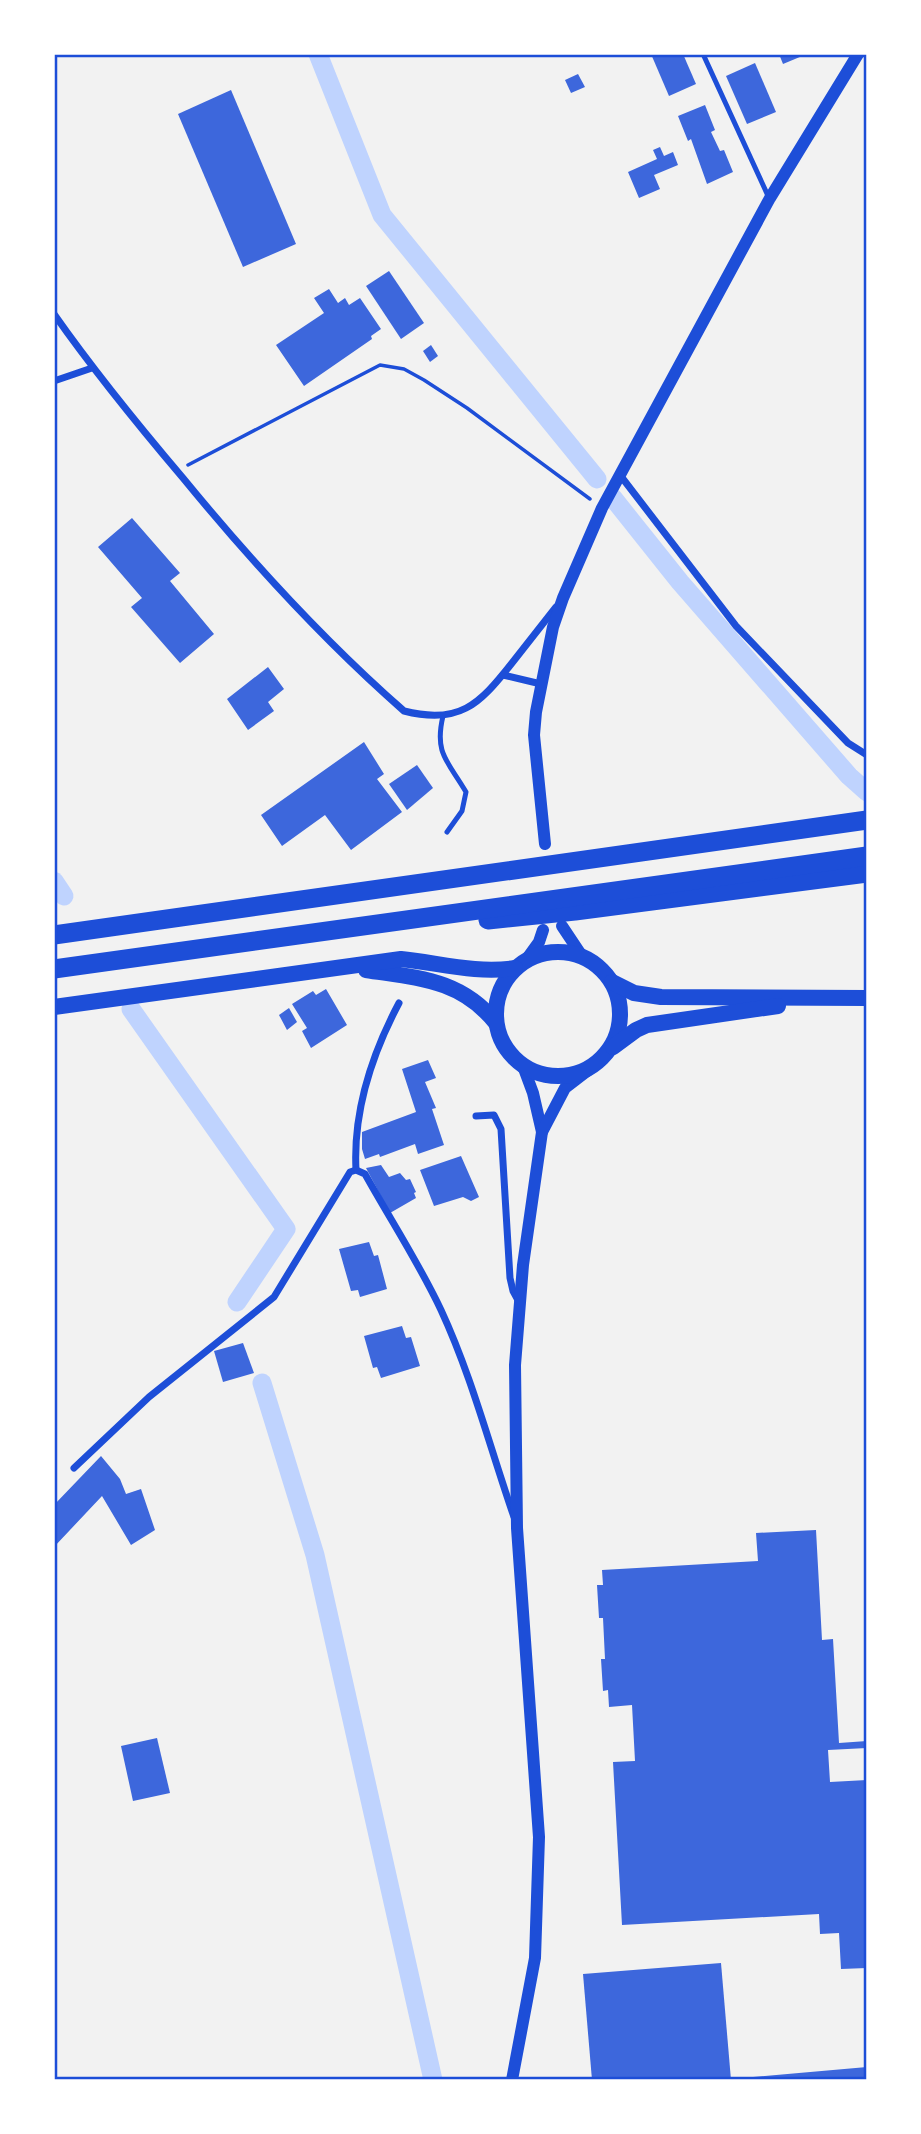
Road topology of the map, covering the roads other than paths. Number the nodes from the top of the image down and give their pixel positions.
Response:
1 (703, 54) edge
2 (858, 54) edge
3 (769, 198) junction
4 (54, 314) edge
5 (92, 368) junction
6 (54, 381) edge
7 (620, 475) junction
8 (563, 598) junction
9 (503, 675) junction
10 (541, 684) junction
11 (443, 716) junction
12 (867, 755) edge
13 (867, 820) edge
14 (447, 832) dead end
15 (545, 844) dead end
16 (867, 856) edge
17 (867, 873) edge
18 (520, 910) junction
19 (562, 926) dead end
20 (543, 930) dead end
21 (54, 935) edge
22 (582, 956) junction
23 (520, 964) junction
24 (350, 968) junction
25 (54, 969) edge
26 (612, 982) junction
27 (867, 998) edge
28 (826, 999) junction
29 (399, 1003) dead end
30 (54, 1007) edge
31 (496, 1023) junction
32 (611, 1048) junction
33 (523, 1066) junction
34 (591, 1068) junction
35 (476, 1116) dead end
36 (542, 1132) junction
37 (356, 1170) junction
38 (520, 1303) junction
39 (74, 1468) dead end
40 (517, 1528) junction
41 (512, 2080) edge

1 - 3 lane
2 - 3 street
3 - 7 street
4 - 5 street
5 - 6 street
5 - 11 street
7 - 8 street
7 - 12 street
8 - 9 street
8 - 10 street
9 - 10 street
9 - 11 street
10 - 15 street
11 - 14 lane
13 - 21 highway
16 - 18 highway
17 - 18 highway
18 - 25 highway
19 - 22 street
20 - 23 street
22 - 23 main road
22 - 26 main road
23 - 24 main road
23 - 31 main road
24 - 30 main road
24 - 31 main road
26 - 28 main road
26 - 32 main road
27 - 28 main road
28 - 32 main road
29 - 37 street
31 - 33 main road
32 - 34 main road
33 - 34 main road
33 - 36 street
34 - 36 street
35 - 38 street
36 - 38 street
37 - 39 street
37 - 40 street
38 - 40 street
40 - 41 street

